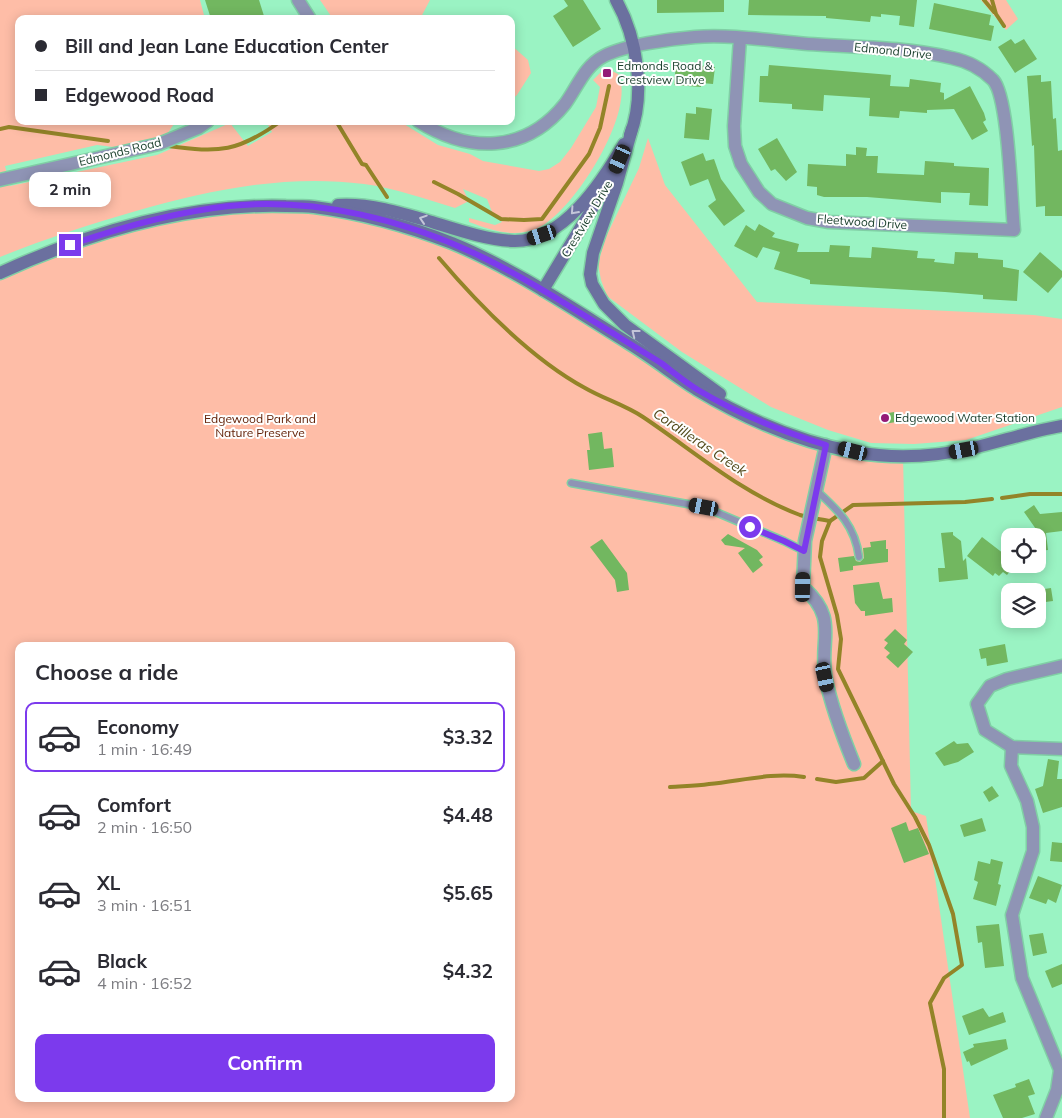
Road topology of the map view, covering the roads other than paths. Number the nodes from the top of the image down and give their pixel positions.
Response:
1 (298, 0) edge
2 (616, 0) edge
3 (307, 15) edge
4 (740, 38) junction
5 (635, 46) junction
6 (202, 125) edge
7 (424, 125) edge
8 (632, 129) junction
9 (0, 180) edge
10 (313, 206) junction
11 (1014, 230) joint
12 (0, 273) edge
13 (543, 290) junction
14 (760, 422) junction
15 (1062, 426) edge
16 (826, 445) junction
17 (571, 482) dead end
18 (816, 494) junction
19 (804, 546) junction
20 (859, 557) dead end
21 (1062, 666) edge
22 (1012, 747) junction
23 (1062, 749) edge
24 (854, 764) dead end
25 (1046, 1118) edge

1 - 3 street
2 - 5 main road, Crestview Drive
4 - 5 street, Edmond Drive
4 - 11 street, Edmond Drive
4 - 11 street, Fleetwood Drive
5 - 7 street
5 - 8 main road, Crestview Drive
6 - 9 street, Edmonds Road
8 -> 10 main road
8 - 13 main road, Crestview Drive
14 -> 8 main road
10 - 12 main road
10 - 13 main road
13 - 14 main road
14 - 16 main road
15 - 16 main road
16 - 18 street
17 - 19 lane
18 - 19 street
18 - 20 lane
19 - 24 street
21 - 22 street
22 - 23 street
22 - 25 street

